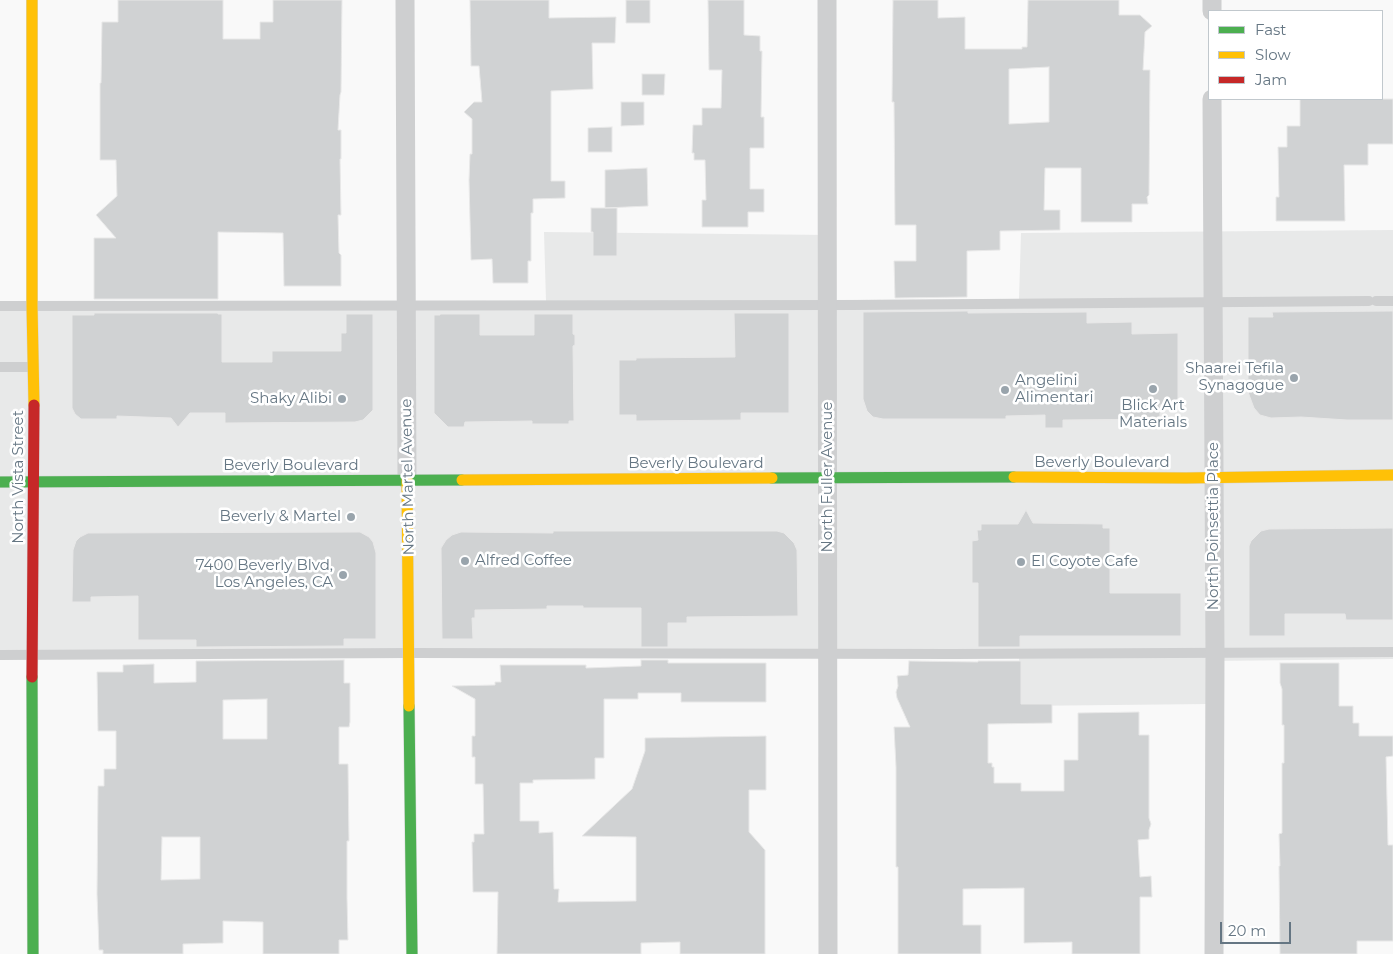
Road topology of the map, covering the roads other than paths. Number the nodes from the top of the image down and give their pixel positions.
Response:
1 (32, 0) edge
2 (405, 0) edge
3 (827, 0) edge
4 (1212, 100) edge
5 (1393, 301) edge
6 (1213, 302) junction
7 (828, 305) junction
8 (0, 306) edge
9 (32, 306) junction
10 (406, 306) junction
11 (0, 367) edge
12 (33, 367) junction
13 (1393, 475) edge
14 (828, 478) junction
15 (1214, 478) junction
16 (407, 480) junction
17 (0, 482) edge
18 (34, 483) junction
19 (1393, 652) edge
20 (409, 653) junction
21 (1215, 653) junction
22 (828, 654) junction
23 (0, 655) edge
24 (32, 655) junction
25 (34, 954) edge
26 (412, 954) edge
27 (828, 954) edge
28 (1214, 954) edge

1 - 9 street, North Vista Street
2 - 10 street, North Martel Avenue
3 - 7 street, North Fuller Avenue
4 - 6 street, North Poinsettia Place
5 - 6 lane
6 - 7 lane
6 - 15 street, North Poinsettia Place
7 - 10 lane
7 - 14 street, North Fuller Avenue
8 - 9 lane
9 - 10 lane
9 - 12 street, North Vista Street
10 - 16 street, North Martel Avenue
11 - 12 lane
12 - 18 street, North Vista Street
13 - 15 street, Beverly Boulevard
14 - 15 street, Beverly Boulevard
14 - 16 street, Beverly Boulevard
14 - 22 street, North Fuller Avenue
15 - 21 street, North Poinsettia Place
16 - 18 street, Beverly Boulevard
16 - 20 street, North Martel Avenue
17 - 18 street, Beverly Boulevard
18 - 24 street, North Vista Street
19 - 21 lane
20 - 22 lane
20 - 24 lane
20 - 26 street, North Martel Avenue
21 - 22 lane
21 - 28 street, North Poinsettia Place
22 - 27 street, North Fuller Avenue
23 - 24 lane
24 - 25 street, North Vista Street

